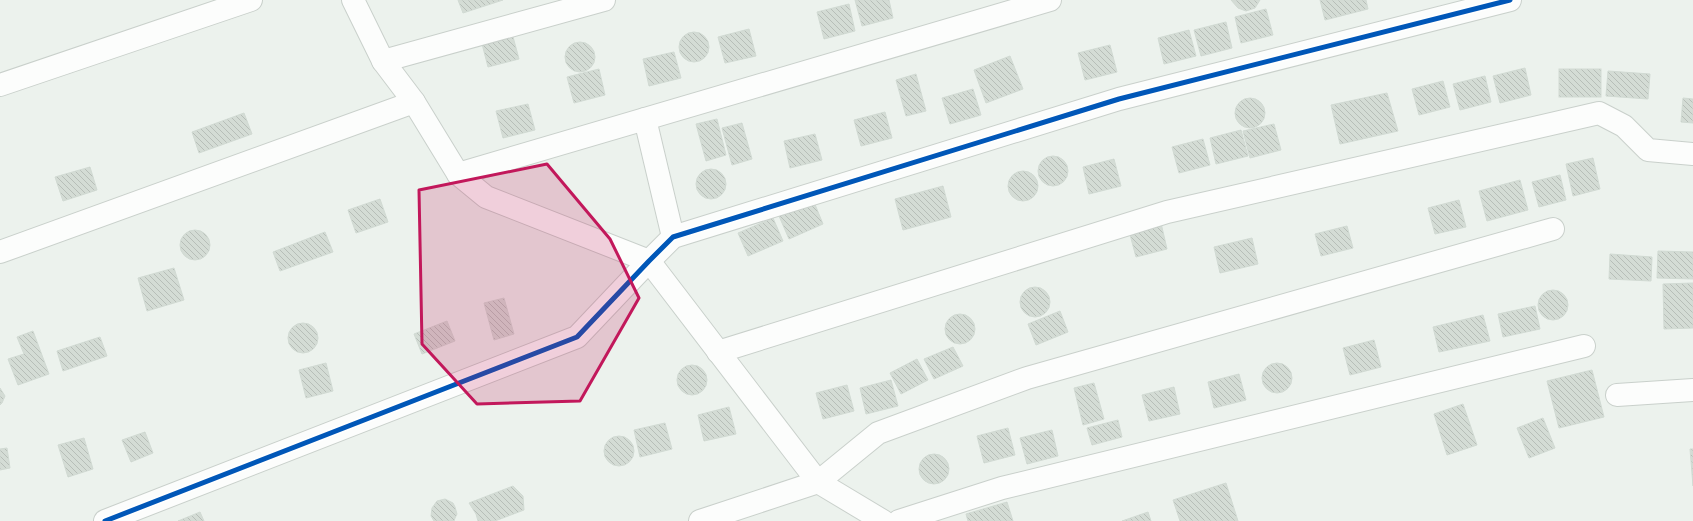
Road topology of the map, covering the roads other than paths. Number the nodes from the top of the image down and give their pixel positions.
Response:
1 (251, 0) edge
2 (353, 0) edge
3 (604, 0) edge
4 (1050, 0) edge
5 (1510, 0) edge
6 (383, 61) junction
7 (0, 85) edge
8 (414, 102) junction
9 (645, 119) junction
10 (1693, 154) edge
11 (458, 174) junction
12 (1553, 229) dead end
13 (673, 237) junction
14 (0, 252) edge
15 (648, 261) junction
16 (1584, 346) dead end
17 (718, 352) junction
18 (1693, 390) edge
19 (1617, 395) dead end
20 (818, 482) junction
21 (104, 521) edge
22 (700, 521) edge
23 (883, 521) edge
24 (899, 521) edge

1 - 7 street
2 - 6 street
3 - 6 street
4 - 9 street
5 - 13 street
6 - 8 street
8 - 11 street
8 - 14 street
9 - 11 street
9 - 13 street
10 - 17 street
11 - 15 street
12 - 20 street
13 - 15 street
15 - 17 street
15 - 21 street
16 - 24 street
17 - 20 street
18 - 19 street
20 - 22 street
20 - 23 street

